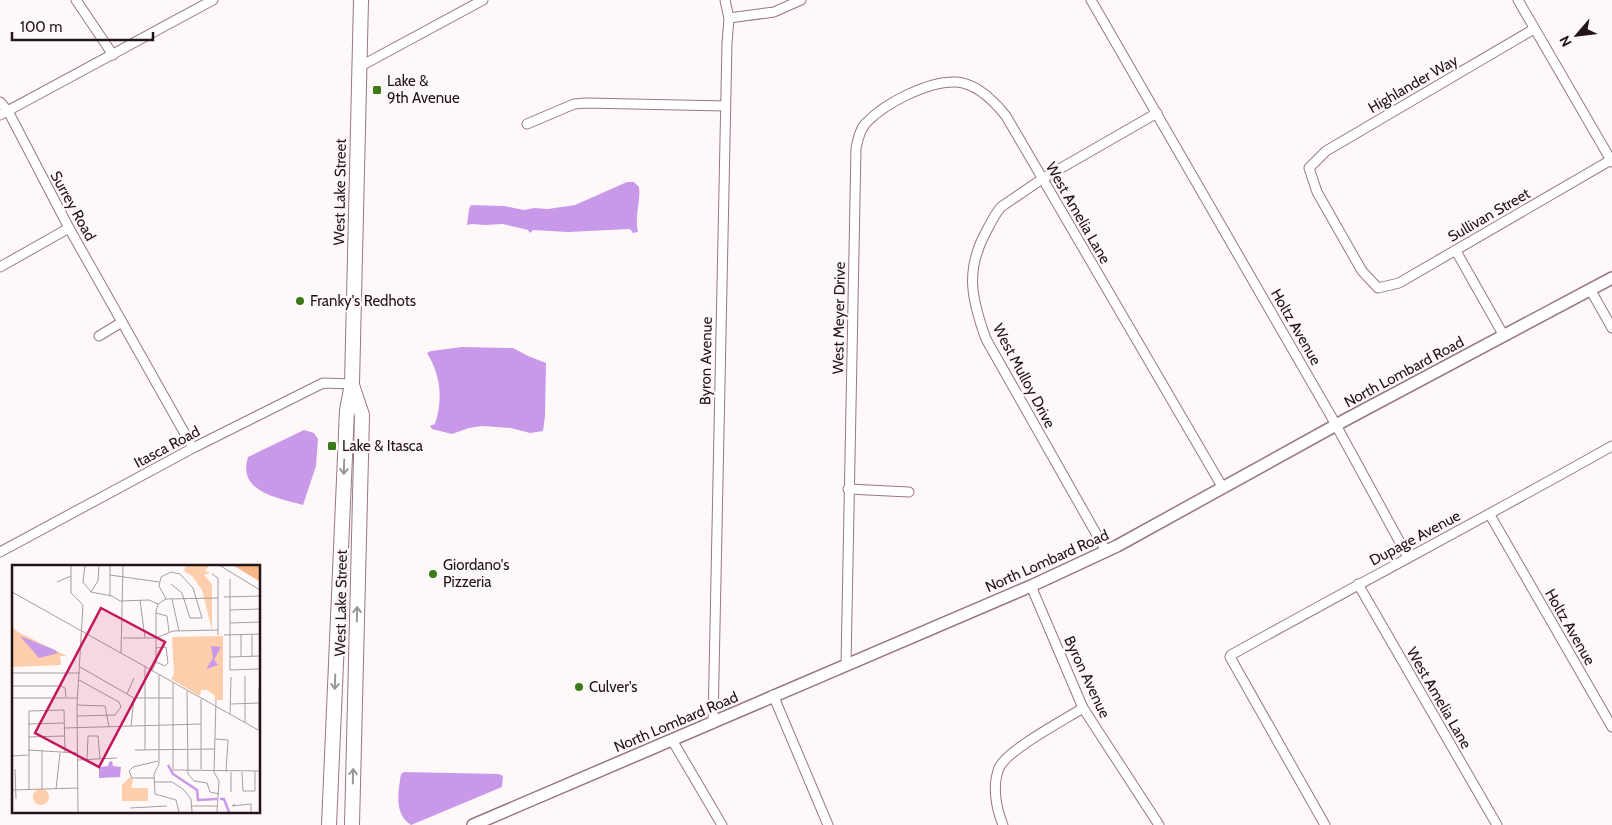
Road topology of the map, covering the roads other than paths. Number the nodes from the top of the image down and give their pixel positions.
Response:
1 (76, 0) edge
2 (213, 0) edge
3 (361, 0) edge
4 (483, 0) edge
5 (725, 0) edge
6 (801, 0) edge
7 (1091, 0) edge
8 (1518, 0) edge
9 (730, 18) junction
10 (1534, 29) junction
11 (113, 54) junction
12 (359, 67) junction
13 (0, 102) edge
14 (725, 106) junction
15 (4, 113) edge
16 (1157, 114) junction
17 (527, 124) dead end
18 (856, 148) joint
19 (1611, 161) edge
20 (1042, 179) junction
21 (69, 228) junction
22 (1456, 250) junction
23 (0, 267) edge
24 (1612, 278) edge
25 (1378, 288) joint
26 (1590, 289) junction
27 (122, 322) junction
28 (1612, 328) edge
29 (99, 336) dead end
30 (1504, 336) junction
31 (352, 384) junction
32 (1336, 425) junction
33 (1612, 446) edge
34 (193, 448) junction
35 (1222, 488) junction
36 (848, 489) junction
37 (909, 492) dead end
38 (1490, 515) junction
39 (1106, 551) junction
40 (0, 552) edge
41 (1408, 557) junction
42 (1358, 584) junction
43 (1031, 586) junction
44 (846, 665) junction
45 (773, 695) junction
46 (1083, 708) junction
47 (713, 723) junction
48 (1612, 727) edge
49 (672, 740) junction
50 (329, 825) edge
51 (352, 825) edge
52 (473, 825) edge
53 (722, 825) edge
54 (828, 825) edge
55 (1003, 825) edge
56 (1159, 825) edge
57 (1325, 825) edge
58 (1496, 825) edge

1 - 11 street
2 - 11 street
3 - 12 main road, West Lake Street
4 - 12 street
5 - 9 street, Byron Avenue
6 - 9 street
7 - 16 street, Holtz Avenue
8 - 10 street
9 - 14 street, Byron Avenue
10 - 19 street
10 - 25 street, Highlander Way
11 - 15 street
12 - 31 main road, West Lake Street
13 - 15 street, Surrey Road
14 - 17 street
14 - 47 street, Byron Avenue
15 - 21 street, Surrey Road
16 - 20 street, West Mulloy Drive
16 - 32 street, Holtz Avenue
18 - 20 street, West Amelia Lane
18 - 36 street, West Meyer Drive
19 - 22 street, Sullivan Street
20 - 35 street, West Amelia Lane
20 - 39 street, West Mulloy Drive
21 - 23 street
21 - 27 street, Surrey Road
22 - 25 street, Sullivan Street
22 - 30 street
24 - 26 street, North Lombard Road
26 - 28 street
26 - 30 street, North Lombard Road
27 - 29 street
27 - 34 street, Surrey Road
30 - 32 street, North Lombard Road
31 - 34 street, Itasca Road
31 -> 50 main road, West Lake Street
51 -> 31 main road, West Lake Street
32 - 35 street, North Lombard Road
32 - 41 street, Holtz Avenue
33 - 38 street, Dupage Avenue
34 - 40 street, Itasca Road
35 - 39 street, North Lombard Road
36 - 37 street
36 - 44 street, West Meyer Drive
38 - 41 street, Dupage Avenue
38 - 48 street, Holtz Avenue
39 - 43 street, North Lombard Road
41 - 42 street, Dupage Avenue
42 - 57 street, Dupage Avenue
42 - 58 street, West Amelia Lane
43 - 44 street, North Lombard Road
43 - 46 street, Byron Avenue
44 - 45 street, North Lombard Road
45 - 47 street, North Lombard Road
45 - 54 street
46 - 55 street
46 - 56 street, Byron Avenue
47 - 49 street, North Lombard Road
49 - 52 street, North Lombard Road
49 - 53 street

